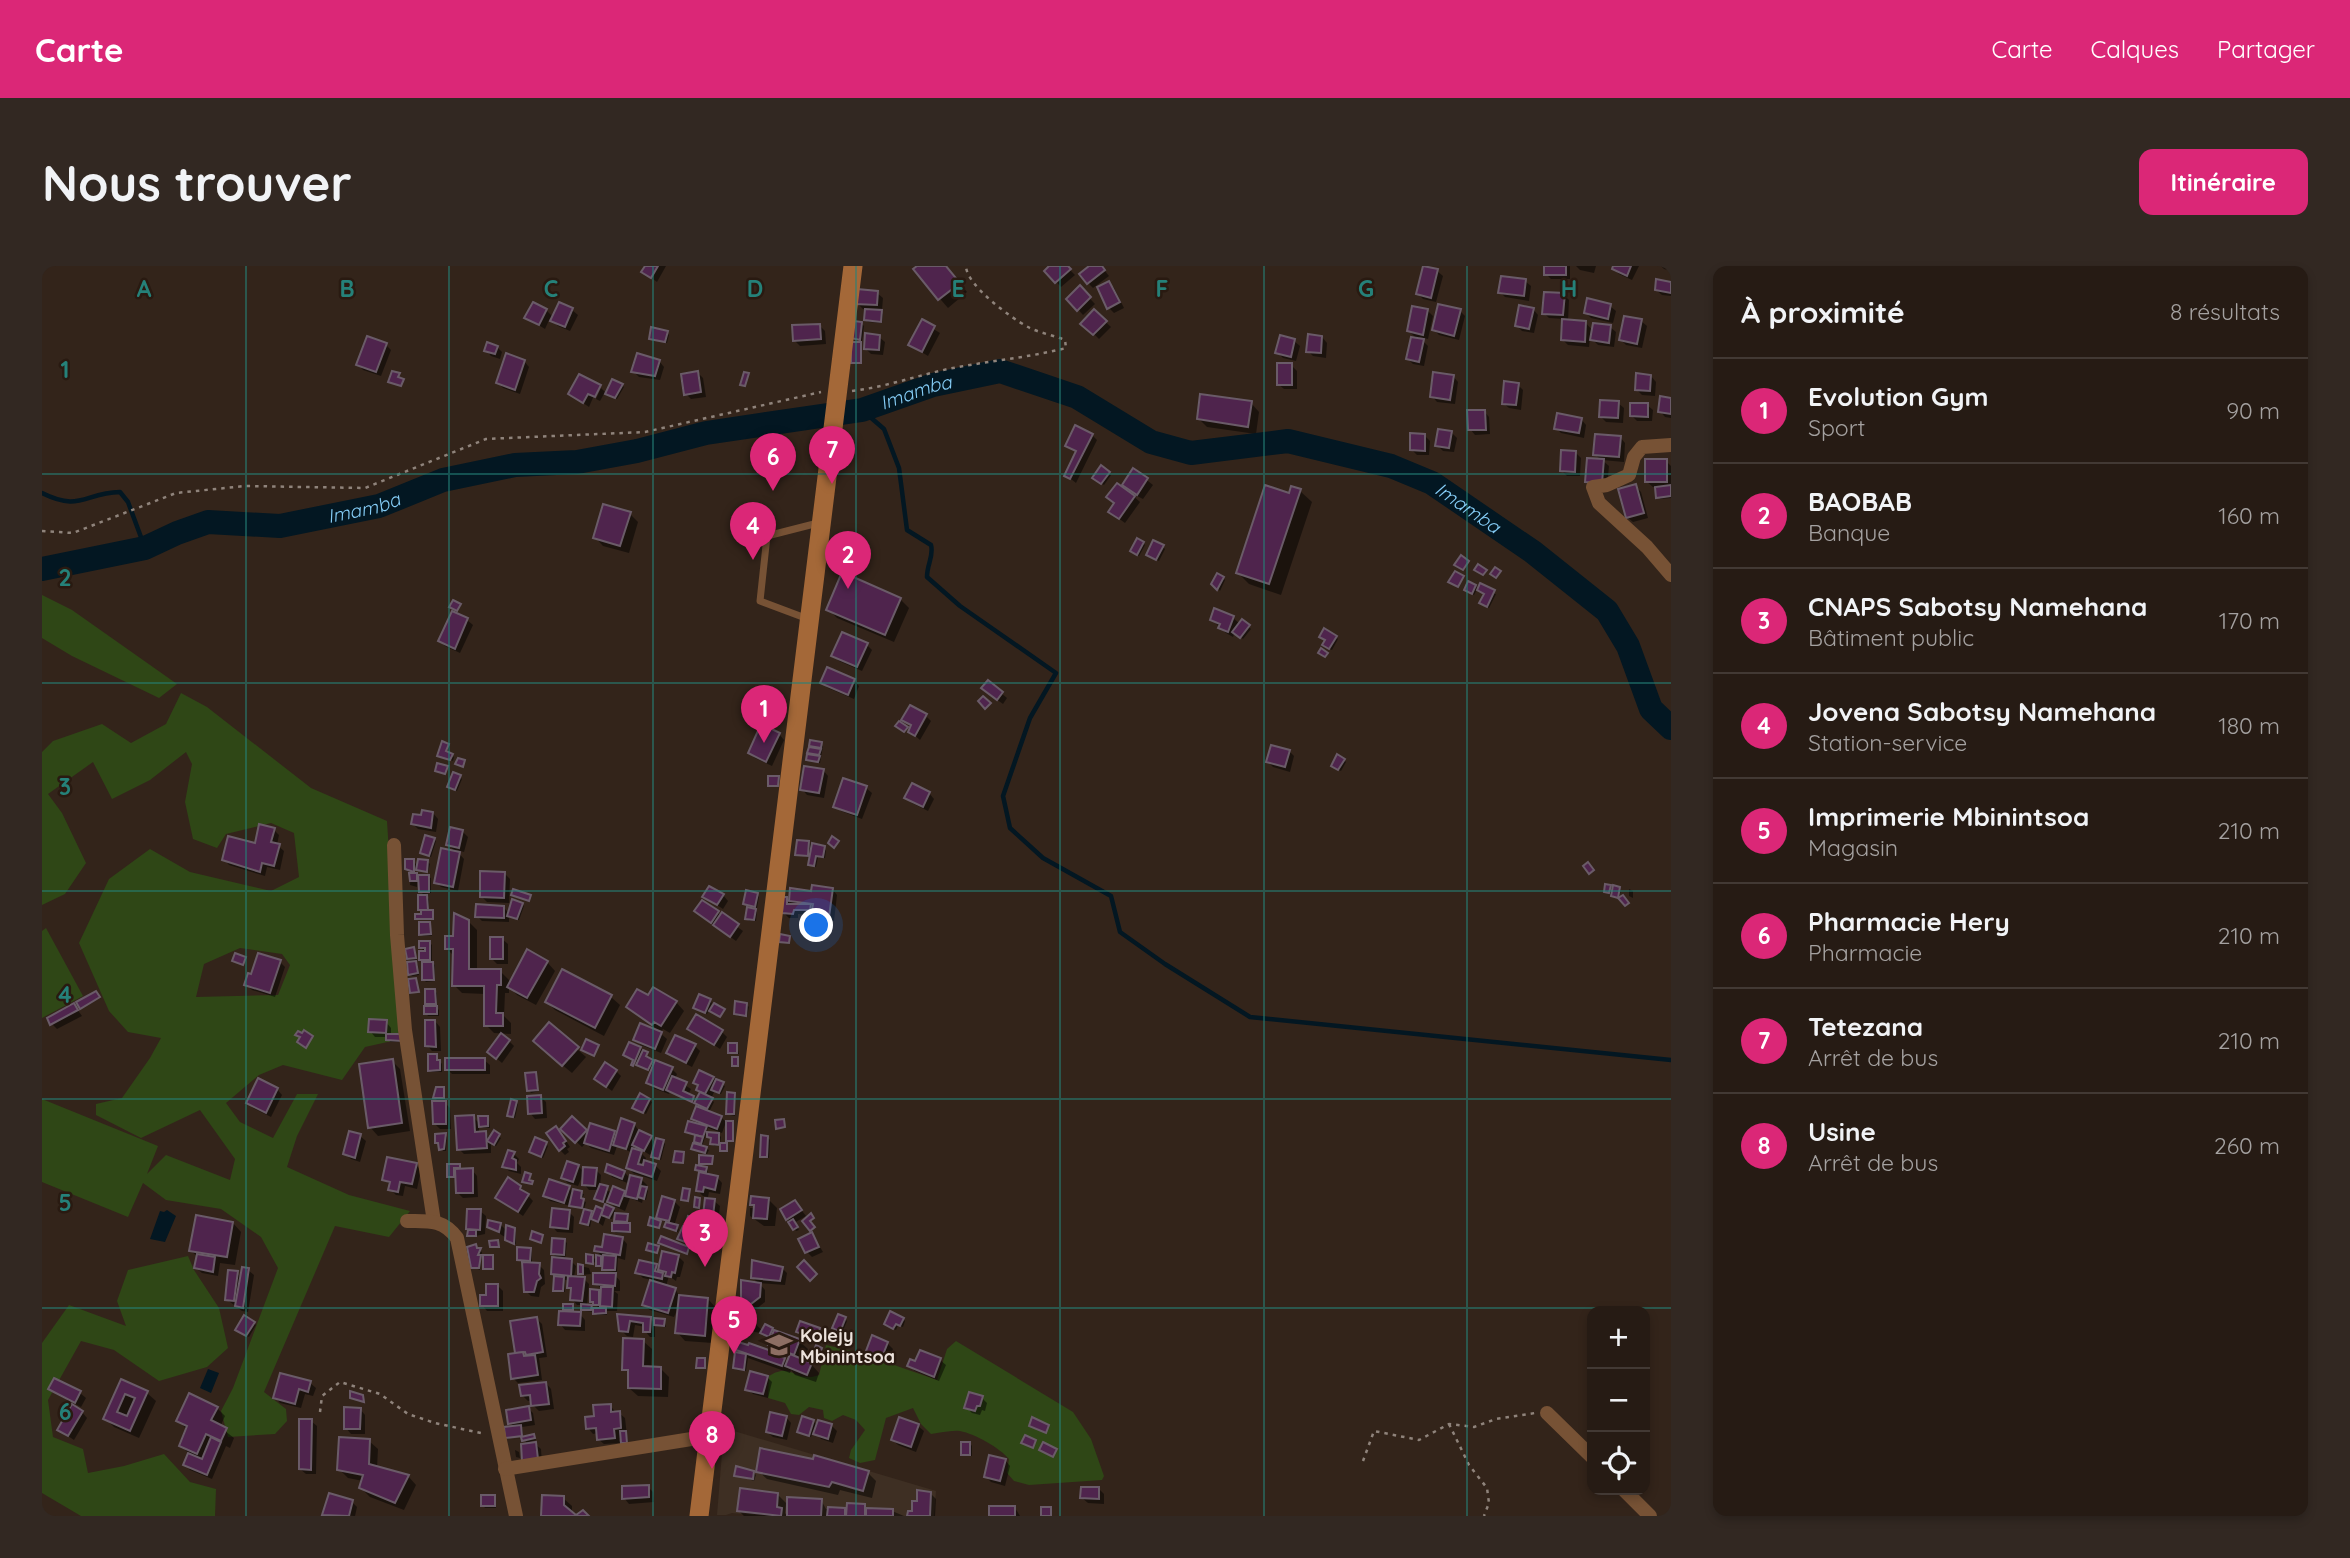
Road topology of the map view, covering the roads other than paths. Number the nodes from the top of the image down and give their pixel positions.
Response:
1 (853, 266) edge
2 (1671, 445) edge
3 (821, 522) junction
4 (1671, 575) edge
5 (808, 620) junction
6 (394, 845) dead end
7 (407, 1221) dead end
8 (434, 1222) junction
9 (1547, 1413) road end
10 (710, 1436) junction
11 (1587, 1452) edge
12 (505, 1468) junction
13 (1629, 1495) edge
14 (516, 1516) edge
15 (699, 1516) edge
16 (1650, 1516) edge

1 - 3 main road
2 - 4 street
3 - 5 main road
3 - 5 lane
5 - 10 main road
6 - 8 street
7 - 8 street
8 - 12 street
9 - 11 street
10 - 12 street
10 - 15 main road
12 - 14 street
13 - 16 street

